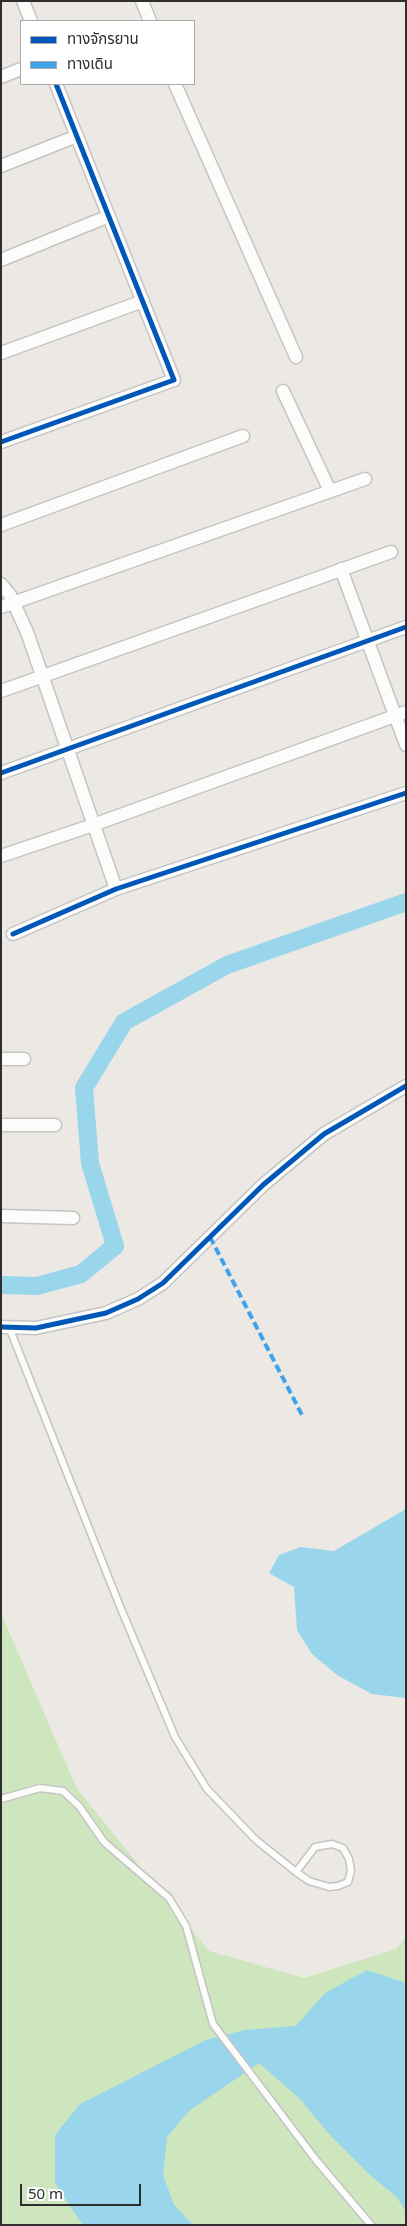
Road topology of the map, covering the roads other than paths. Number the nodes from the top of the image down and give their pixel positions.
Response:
1 (23, 1) edge
2 (142, 1) edge
3 (31, 20) edge
4 (150, 20) edge
5 (20, 69) edge
6 (1, 77) edge
7 (56, 85) edge
8 (175, 85) edge
9 (77, 136) junction
10 (1, 166) edge
11 (109, 216) junction
12 (1, 260) edge
13 (143, 301) junction
14 (1, 353) edge
15 (296, 357) dead end
16 (282, 392) dead end
17 (243, 436) dead end
18 (1, 442) edge
19 (366, 479) dead end
20 (330, 491) junction
21 (1, 525) edge
22 (391, 552) dead end
23 (341, 569) junction
24 (1, 584) edge
25 (14, 603) junction
26 (1, 607) edge
27 (406, 626) edge
28 (367, 640) junction
29 (42, 675) junction
30 (1, 690) edge
31 (400, 714) edge
32 (406, 746) edge
33 (68, 749) junction
34 (1, 773) edge
35 (406, 793) edge
36 (94, 825) junction
37 (1, 856) edge
38 (116, 889) junction
39 (13, 934) dead end
40 (1, 1059) edge
41 (24, 1059) dead end
42 (406, 1086) edge
43 (1, 1125) edge
44 (55, 1125) dead end
45 (1, 1216) edge
46 (73, 1218) dead end
47 (5, 1327) edge
48 (1, 1799) edge
49 (296, 1872) junction
50 (370, 2225) edge

1 - 3 street
2 - 4 street
5 - 6 street
7 - 9 street
8 - 15 street
9 - 10 street
9 - 11 street
11 - 12 street
11 - 13 street
13 - 14 street
13 - 18 street
16 - 20 street
17 - 21 street
19 - 20 street
20 - 25 street
22 - 23 street
23 - 28 street
23 - 29 street
24 - 25 street
25 - 26 street
25 - 29 street
27 - 28 street
28 - 31 street
28 - 33 street
29 - 30 street
29 - 33 street
31 - 32 street
31 - 36 street
33 - 34 street
33 - 36 street
35 - 38 street
36 - 37 street
36 - 38 street
38 - 39 street
40 - 41 street
42 - 47 street
43 - 44 street
45 - 46 street
47 - 49 lane
48 - 50 lane
49 - 49 lane

